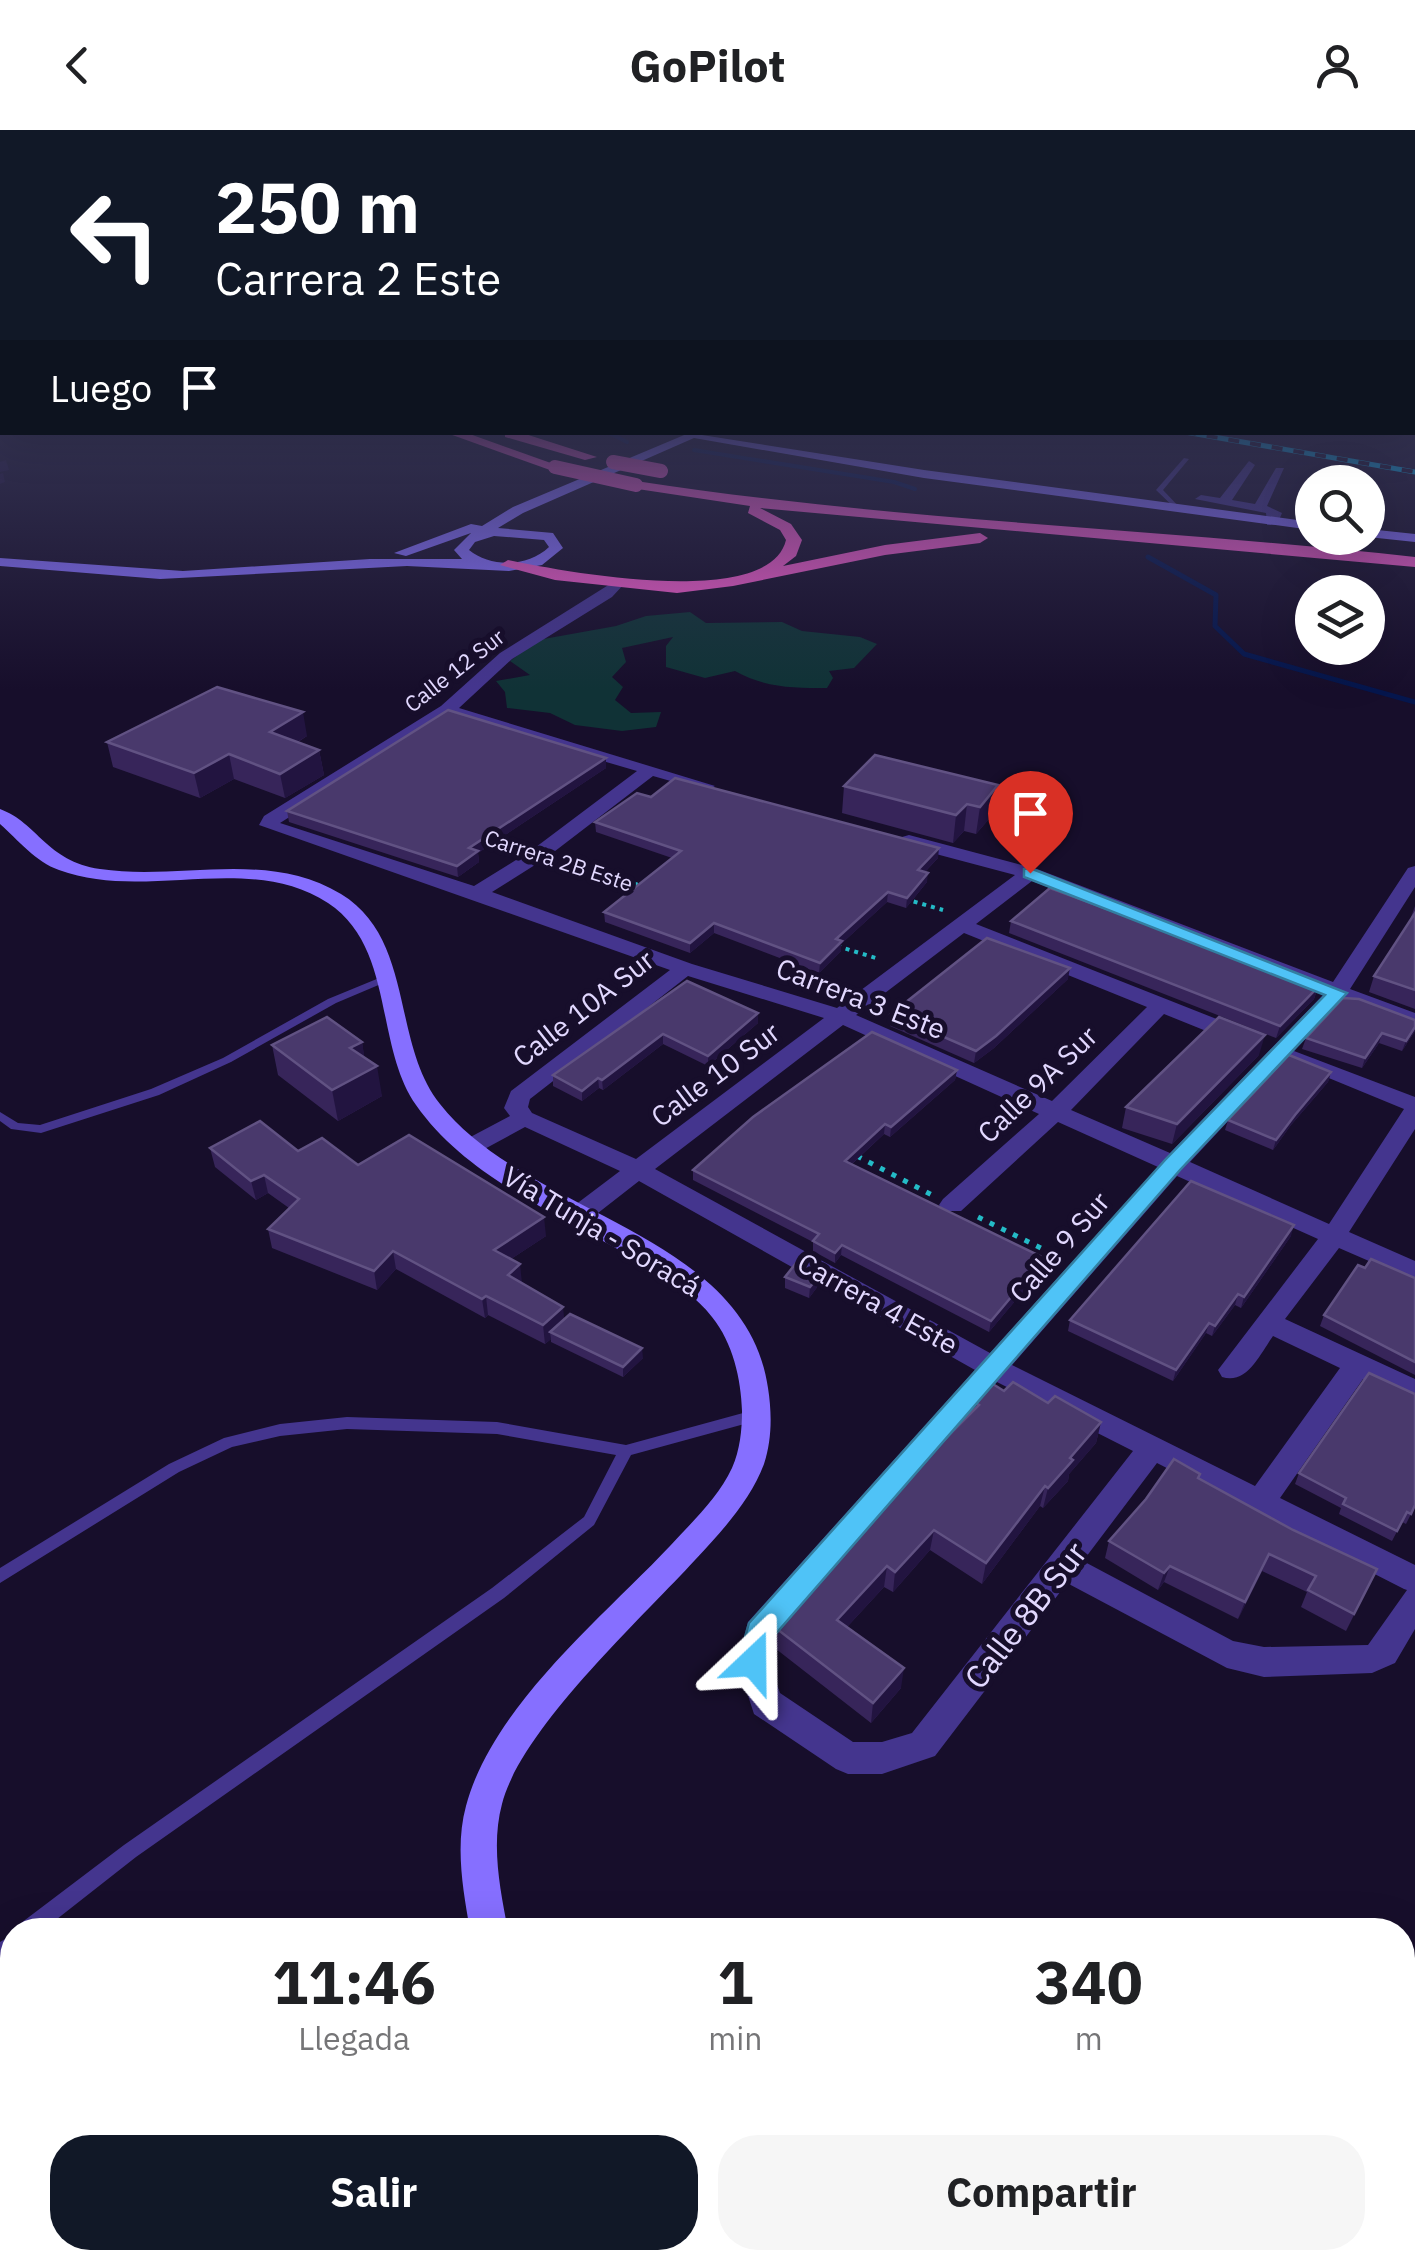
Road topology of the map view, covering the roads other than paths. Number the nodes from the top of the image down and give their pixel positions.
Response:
1 (565, 490) edge
2 (563, 491) edge
3 (668, 491) edge
4 (802, 491) edge
5 (1042, 491) edge
6 (1160, 491) edge
7 (1231, 491) edge
8 (1269, 491) edge
9 (720, 500) junction
10 (1201, 500) dead end
11 (904, 502) dead end
12 (1223, 503) junction
13 (1259, 508) junction
14 (518, 510) junction
15 (1178, 510) junction
16 (1042, 512) dead end
17 (1272, 522) junction
18 (1295, 524) edge
19 (1295, 534) edge
20 (1142, 535) junction
21 (1385, 535) edge
22 (548, 536) junction
23 (1415, 538) edge
24 (471, 539) junction
25 (1385, 545) edge
26 (1415, 548) edge
27 (552, 554) junction
28 (0, 562) edge
29 (390, 562) junction
30 (1415, 562) edge
31 (481, 564) junction
32 (508, 565) junction
33 (351, 566) junction
34 (755, 576) junction
35 (613, 582) junction
36 (447, 710) junction
37 (649, 771) junction
38 (725, 792) edge
39 (0, 815) edge
40 (268, 825) joint
41 (897, 837) edge
42 (1415, 872) edge
43 (1030, 873) junction
44 (476, 893) junction
45 (966, 922) junction
46 (685, 968) junction
47 (384, 979) junction
48 (1338, 993) junction
49 (1161, 1005) junction
50 (840, 1016) junction
51 (1415, 1021) edge
52 (1280, 1052) junction
53 (521, 1107) junction
54 (1415, 1108) edge
55 (1056, 1110) junction
56 (0, 1116) edge
57 (470, 1147) junction
58 (1390, 1153) junction
59 (1415, 1164) edge
60 (1172, 1165) junction
61 (638, 1170) junction
62 (952, 1205) road end
63 (580, 1214) junction
64 (1334, 1236) junction
65 (1415, 1272) edge
66 (1269, 1323) junction
67 (1358, 1364) junction
68 (996, 1369) junction
69 (1232, 1370) dead end
70 (1415, 1391) edge
71 (757, 1416) junction
72 (1152, 1448) junction
73 (626, 1450) junction
74 (1262, 1501) junction
75 (1064, 1566) junction
76 (0, 1576) edge
77 (1415, 1580) edge
78 (1415, 1601) edge
79 (882, 1758) joint
80 (43, 1918) edge
81 (487, 1918) edge

1 - 22 main road
2 - 14 main road
3 - 9 highway, bridge
4 - 11 highway
5 - 15 main road
6 - 15 lane
7 - 12 street
8 - 13 street
9 - 20 highway
9 - 34 highway
10 - 12 street
12 - 13 street
13 - 17 street
14 - 24 main road
14 - 33 main road
15 - 17 main road
16 - 19 highway
17 - 18 main road
20 - 30 highway
20 - 34 highway
21 - 23 main road
22 - 24 main road
22 - 27 main road
24 - 29 main road
24 - 31 main road
25 - 26 highway
27 - 32 main road
27 - 35 highway
28 - 33 main road
29 - 31 main road
29 - 33 main road
31 - 32 main road
32 - 35 highway
34 - 35 highway
35 - 36 street, Calle 12 Sur
36 - 37 street
36 - 40 street, Calle 12 Sur
37 - 38 street
37 - 44 street
39 - 47 main road, Vía Tunja - Soracá
40 - 44 street, Carrera 3 Este
41 - 43 street
42 - 48 street, Calle 9 Sur
43 - 45 street, Calle 10 Sur
43 - 48 street
44 - 46 street, Carrera 3 Este
45 - 49 street
45 - 50 street, Calle 10 Sur
46 - 50 street, Carrera 3 Este
46 - 53 street, Calle 10A Sur
47 - 56 lane
47 - 57 main road, Vía Tunja - Soracá
48 - 51 street
48 - 52 street, Calle 9 Sur
49 - 52 street
49 - 55 street, Calle 9A Sur
50 - 55 street, Carrera 3 Este
50 - 61 street, Calle 10 Sur
52 - 54 street
52 - 60 street, Calle 9 Sur
53 - 57 street, Calle 10A Sur
53 - 61 street, Carrera 4 Este
54 - 58 street
55 - 60 street, Carrera 3 Este
55 - 62 street, Calle 9A Sur
57 - 63 main road, Vía Tunja - Soracá
58 - 59 street
58 - 64 street
60 - 64 street, Carrera 3 Este
60 - 68 street, Calle 9 Sur
61 - 63 street, Calle 10 Sur
61 - 68 street, Carrera 4 Este
63 - 71 main road, Vía Tunja - Soracá
64 - 65 street, Carrera 3 Este
64 - 66 street
66 - 67 street
66 - 69 street
67 - 70 street
67 - 74 street
68 - 72 street, Carrera 4 Este
68 - 79 street, Calle 9 Sur
71 - 73 lane
71 - 81 main road, Vía Tunja - Soracá
72 - 74 street, Carrera 4 Este
72 - 75 street, Calle 8B Sur
73 - 76 lane
73 - 80 lane
74 - 77 street, Carrera 4 Este
75 - 78 street
75 - 79 street, Calle 8B Sur

